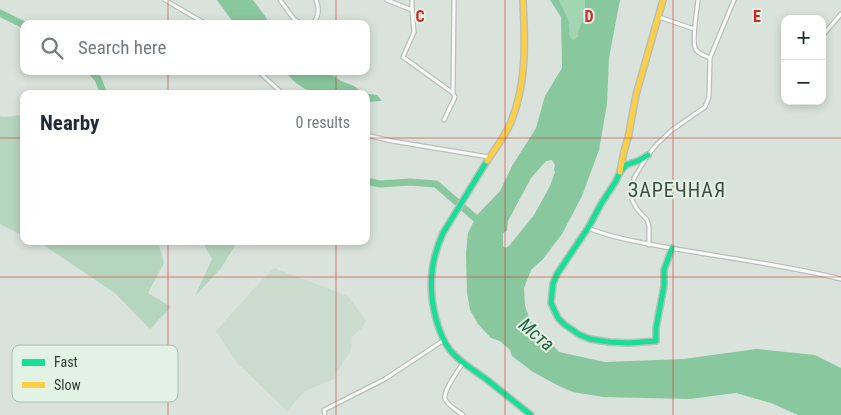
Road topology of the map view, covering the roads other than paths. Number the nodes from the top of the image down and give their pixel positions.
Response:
1 (165, 0) edge
2 (280, 0) edge
3 (316, 0) edge
4 (387, 0) edge
5 (412, 0) edge
6 (454, 0) edge
7 (523, 0) edge
8 (663, 0) edge
9 (698, 0) edge
10 (734, 0) edge
11 (412, 10) junction
12 (841, 14) edge
13 (658, 16) junction
14 (199, 20) edge
15 (296, 20) edge
16 (315, 20) edge
17 (694, 29) junction
18 (826, 31) edge
19 (710, 58) junction
20 (262, 75) edge
21 (279, 90) edge
22 (453, 93) junction
23 (444, 120) dead end
24 (370, 136) edge
25 (648, 155) junction
26 (489, 157) junction
27 (620, 172) junction
28 (588, 228) junction
29 (649, 245) junction
30 (672, 248) junction
31 (841, 279) edge
32 (444, 340) junction
33 (463, 363) junction
34 (325, 415) edge
35 (463, 415) edge
36 (531, 415) edge

1 - 14 street
2 - 15 street
3 - 16 street
4 - 11 street
5 - 11 street
6 - 22 street
7 - 26 street
8 - 13 street
9 - 17 street
10 - 19 street
11 - 22 street
12 - 18 street
13 - 17 street
13 - 27 street
17 - 19 street
19 - 25 street
20 - 21 street
22 - 23 street
24 - 26 street
25 - 27 street
25 - 29 street
26 - 32 street
27 - 28 street
28 - 29 street
28 - 30 street
29 - 30 street
30 - 31 street
32 - 33 street
32 - 34 street
33 - 35 street
33 - 36 street

